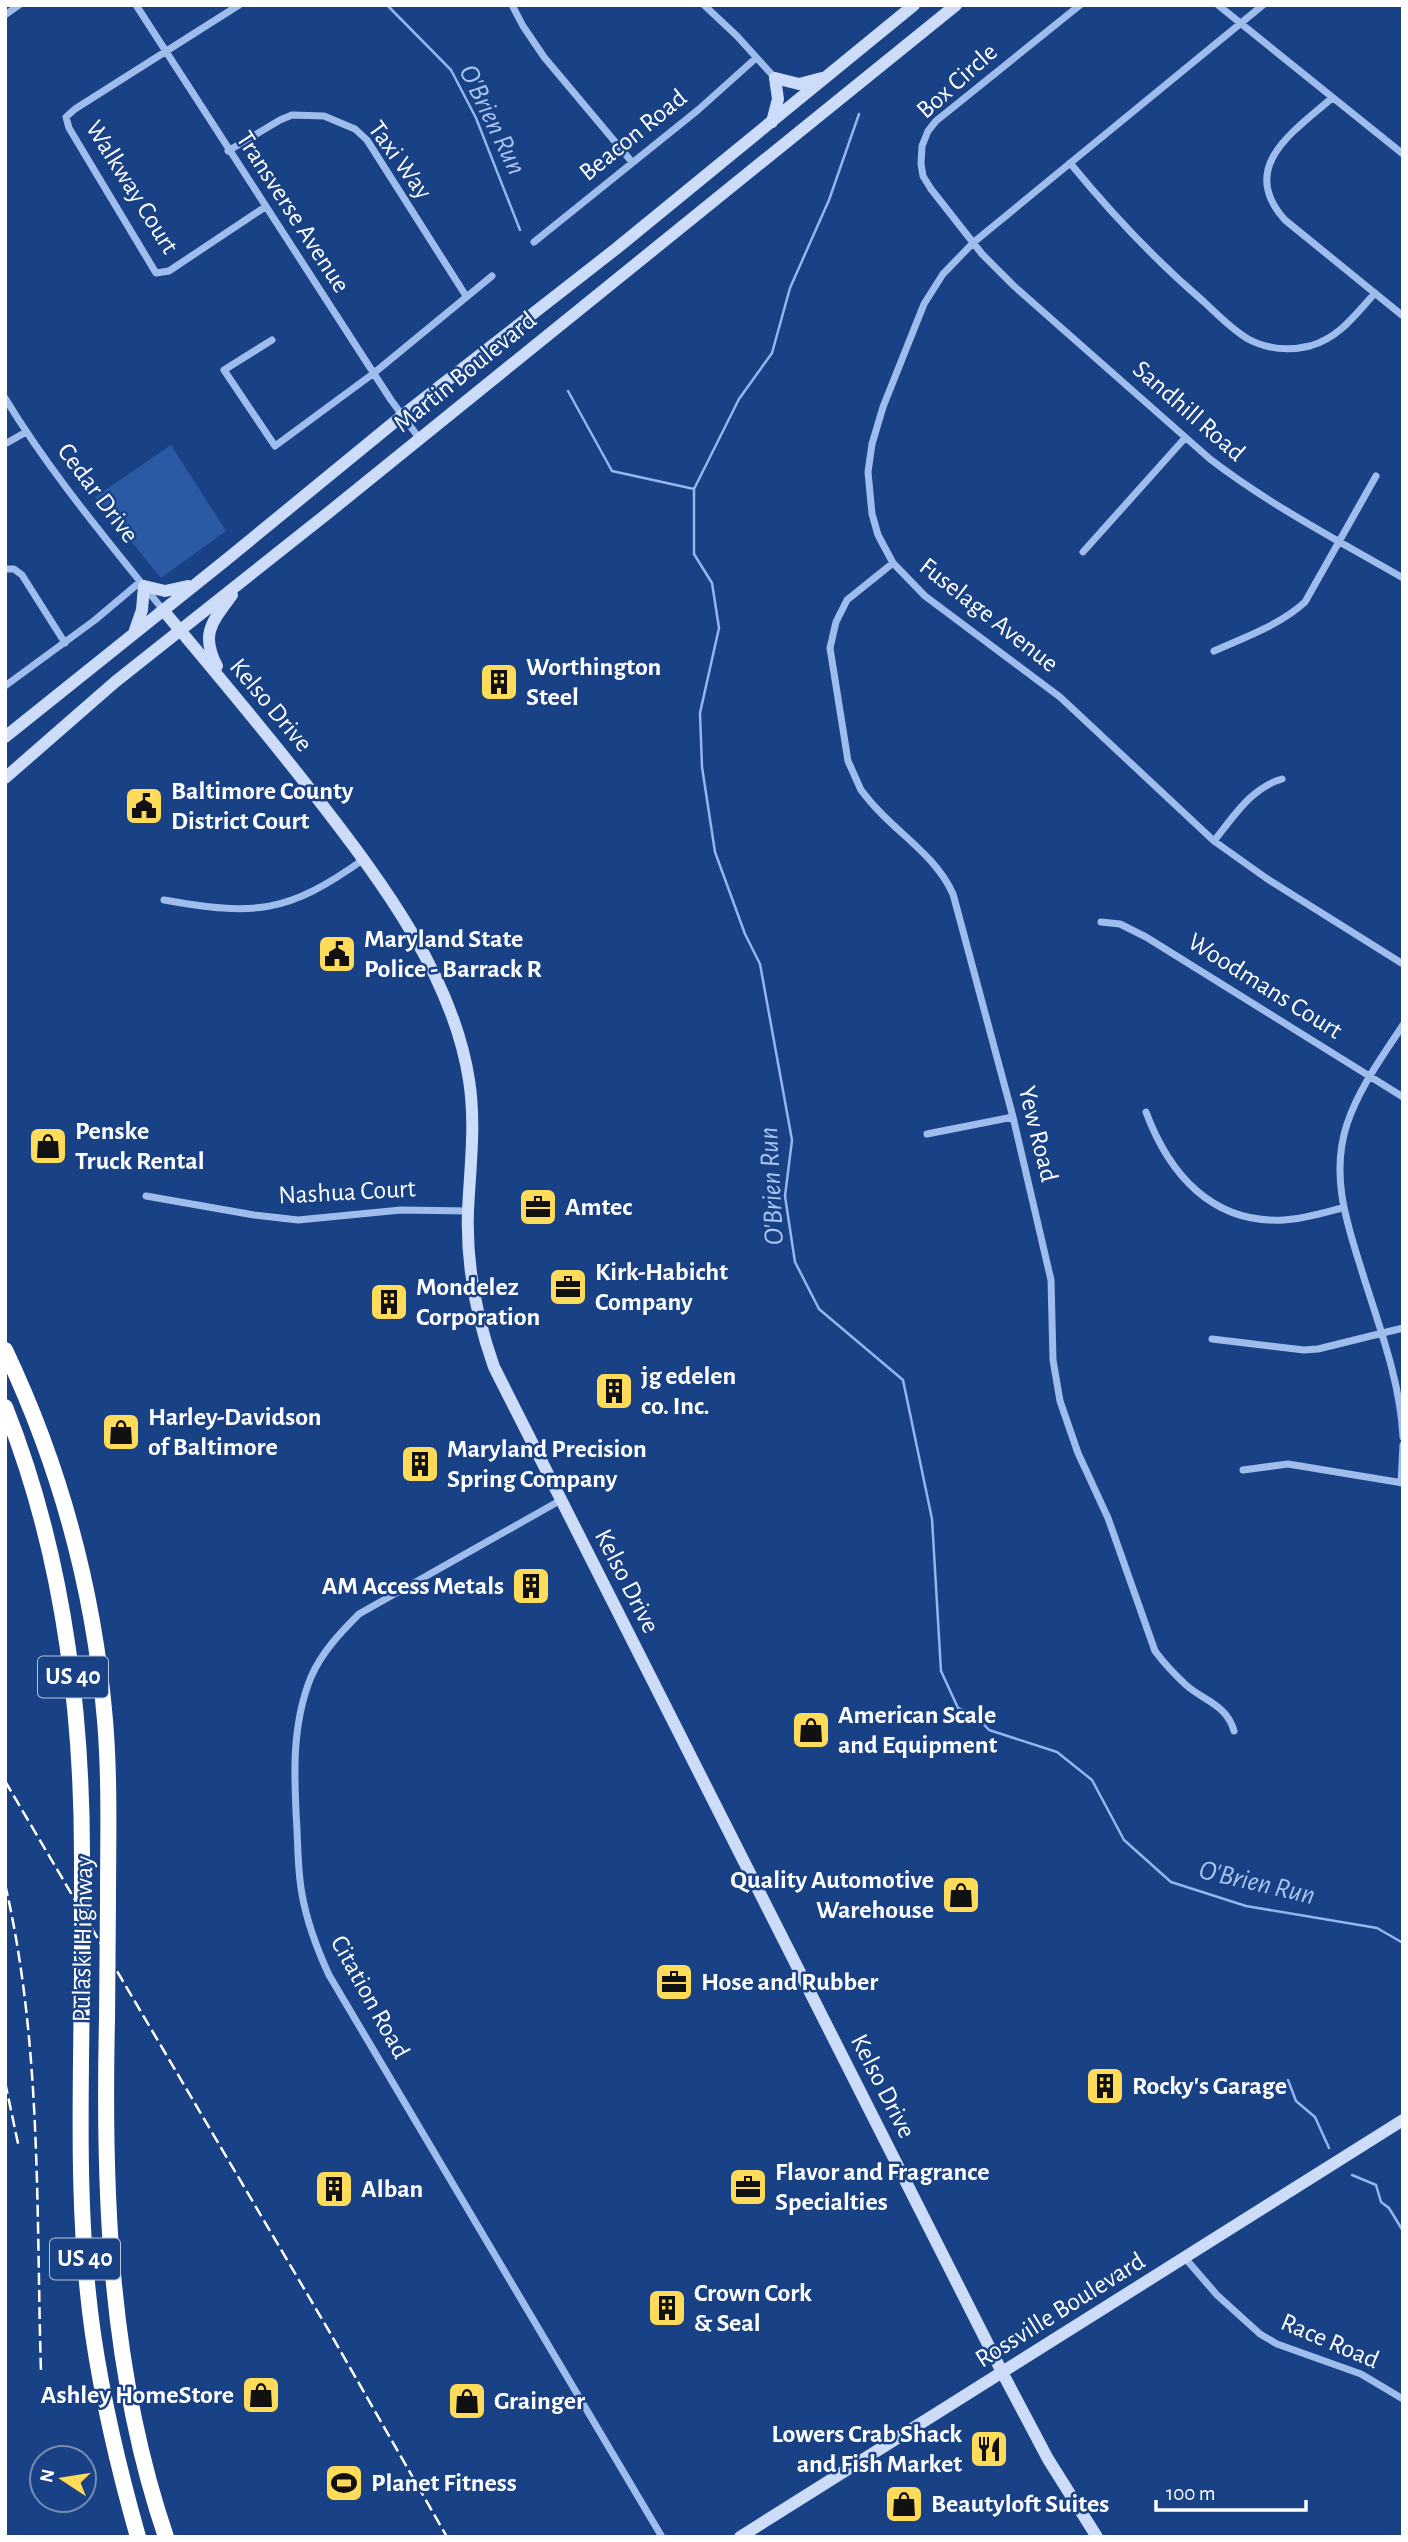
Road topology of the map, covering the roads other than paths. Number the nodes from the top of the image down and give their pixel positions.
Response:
1 (19, 5) edge
2 (136, 5) edge
3 (239, 5) edge
4 (512, 5) edge
5 (704, 5) edge
6 (914, 5) edge
7 (956, 5) edge
8 (1080, 5) edge
9 (1218, 5) edge
10 (1263, 5) edge
11 (5, 15) edge
12 (1242, 25) junction
13 (165, 51) junction
14 (756, 58) junction
15 (827, 77) junction
16 (775, 78) junction
17 (1332, 98) junction
18 (772, 122) junction
19 (228, 151) junction
20 (1403, 154) edge
21 (632, 162) junction
22 (1070, 163) junction
23 (265, 207) junction
24 (534, 242) dead end
25 (974, 242) junction
26 (492, 276) dead end
27 (1375, 293) junction
28 (466, 296) junction
29 (1403, 316) edge
30 (272, 340) dead end
31 (374, 373) junction
32 (5, 398) edge
33 (402, 415) junction
34 (26, 432) junction
35 (419, 438) junction
36 (1185, 438) junction
37 (5, 444) edge
38 (1376, 476) dead end
39 (1340, 542) junction
40 (1083, 552) dead end
41 (893, 563) junction
42 (5, 569) edge
43 (1403, 578) edge
44 (199, 581) junction
45 (240, 583) junction
46 (142, 584) junction
47 (163, 610) junction
48 (180, 630) junction
49 (134, 633) junction
50 (65, 643) junction
51 (1214, 651) dead end
52 (226, 685) junction
53 (5, 686) edge
54 (5, 737) edge
55 (5, 778) edge
56 (1282, 779) dead end
57 (1214, 841) junction
58 (364, 859) junction
59 (164, 900) dead end
60 (1101, 922) dead end
61 (1403, 964) edge
62 (1403, 1025) edge
63 (1370, 1076) junction
64 (1403, 1097) edge
65 (1146, 1112) dead end
66 (1013, 1117) junction
67 (927, 1134) dead end
68 (146, 1196) dead end
69 (1342, 1208) junction
70 (468, 1211) junction
71 (1403, 1328) edge
72 (1380, 1334) junction
73 (1212, 1339) dead end
74 (5, 1350) edge
75 (5, 1407) edge
76 (5, 1429) edge
77 (1403, 1437) edge
78 (1403, 1445) edge
79 (53, 1469) junction
80 (1243, 1469) dead end
81 (29, 1472) junction
82 (1402, 1483) edge
83 (561, 1500) junction
84 (1234, 1731) dead end
85 (1403, 2120) edge
86 (1185, 2258) junction
87 (1002, 2372) junction
88 (1403, 2399) edge
89 (138, 2537) edge
90 (166, 2537) edge
91 (662, 2537) edge
92 (740, 2537) edge
93 (1097, 2537) edge

1 - 11 street
2 - 13 street, Transverse Avenue
3 - 13 street
4 - 21 street
5 - 14 street
6 - 15 main road, Martin Boulevard
7 - 35 main road, Martin Boulevard
8 - 25 street, Box Circle
9 - 12 street
10 - 12 street, Fuselage Avenue
12 - 17 street
12 - 22 street, Fuselage Avenue
13 - 19 street, Transverse Avenue
13 - 23 street, Walkway Court
14 - 16 street
14 - 21 street, Beacon Road
15 - 16 main road
15 - 18 main road, Martin Boulevard
16 - 18 main road
17 - 20 street
17 - 27 street
18 - 33 main road, Martin Boulevard
19 - 23 street, Transverse Avenue
19 - 28 street, Taxi Way
21 - 24 street, Beacon Road
22 - 25 street, Fuselage Avenue
22 - 27 street
23 - 31 street, Transverse Avenue
25 - 36 street, Sandhill Road
25 - 41 street, Fuselage Avenue
26 - 28 street
27 - 29 street
28 - 31 street
30 - 31 street
31 - 33 street, Transverse Avenue
32 - 34 street, Cedar Drive
33 - 35 street, Transverse Avenue
33 - 44 main road, Martin Boulevard
34 - 37 street
34 - 46 street, Cedar Drive
35 - 45 main road, Martin Boulevard
36 - 39 street, Sandhill Road
36 - 40 street
38 - 39 street
39 - 43 street, Sandhill Road
39 - 51 street
41 - 57 street, Fuselage Avenue
41 - 66 street, Yew Road
42 - 50 street
44 - 46 main road
44 - 47 main road, Martin Boulevard
45 - 48 main road, Martin Boulevard
45 - 52 main road
46 - 47 street, Cedar Drive
46 - 49 main road
46 - 50 street
47 - 48 main road, Kelso Drive
47 - 49 main road, Martin Boulevard
48 - 52 main road, Kelso Drive
48 - 55 main road, Martin Boulevard
49 - 54 main road, Martin Boulevard
50 - 53 street
52 - 58 main road, Kelso Drive
56 - 57 street
57 - 61 street, Fuselage Avenue
58 - 59 street
58 - 70 main road, Kelso Drive
60 - 63 street, Woodmans Court
62 - 63 street
63 - 64 street, Woodmans Court
63 - 69 street
65 - 69 street
66 - 67 street
66 - 84 street, Yew Road
68 - 70 street, Nashua Court
69 - 72 street
70 - 83 main road, Kelso Drive
71 - 72 street
72 - 73 street
72 - 77 street
74 - 79 highway, Pulaski Highway / US 40
75 - 81 highway, Pulaski Highway / US 40
76 - 81 highway
78 - 82 street
79 - 81 highway
79 - 90 highway, Pulaski Highway / US 40, bridge
80 - 82 street
81 - 89 highway, Pulaski Highway / US 40, bridge
83 - 87 main road, Kelso Drive
83 - 91 street, Citation Road
85 - 86 main road, Rossville Boulevard
86 - 87 main road, Rossville Boulevard
86 - 88 street, Race Road
87 - 92 main road, Rossville Boulevard
87 - 93 main road, Kelso Drive

